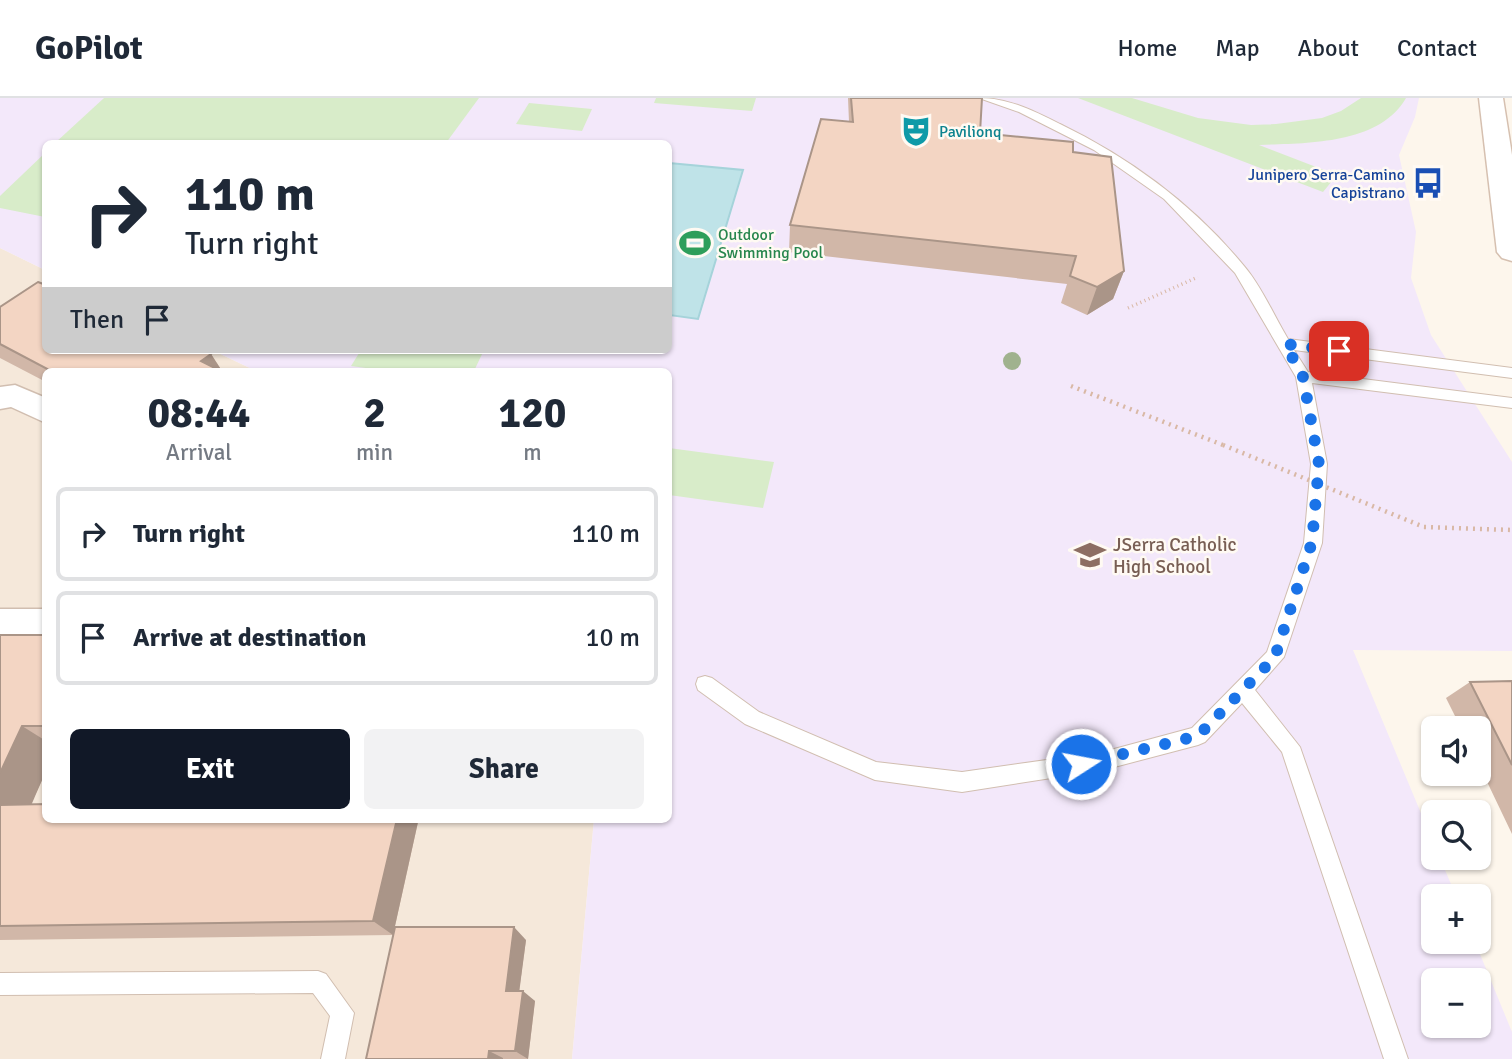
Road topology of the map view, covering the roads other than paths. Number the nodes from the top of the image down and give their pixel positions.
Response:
1 (985, 98) edge
2 (1491, 98) edge
3 (1512, 252) edge
4 (1285, 344) junction
5 (1512, 373) edge
6 (1303, 377) junction
7 (0, 398) edge
8 (1512, 403) edge
9 (42, 410) edge
10 (0, 625) edge
11 (42, 625) edge
12 (705, 684) dead end
13 (1243, 690) junction
14 (0, 984) edge
15 (332, 1059) edge
16 (1396, 1059) edge

1 - 4 lane
2 - 3 main road
4 - 5 lane
4 - 6 lane
6 - 8 lane
6 - 13 lane
7 - 9 street
10 - 11 street
12 - 13 lane
13 - 16 lane
14 - 15 lane

